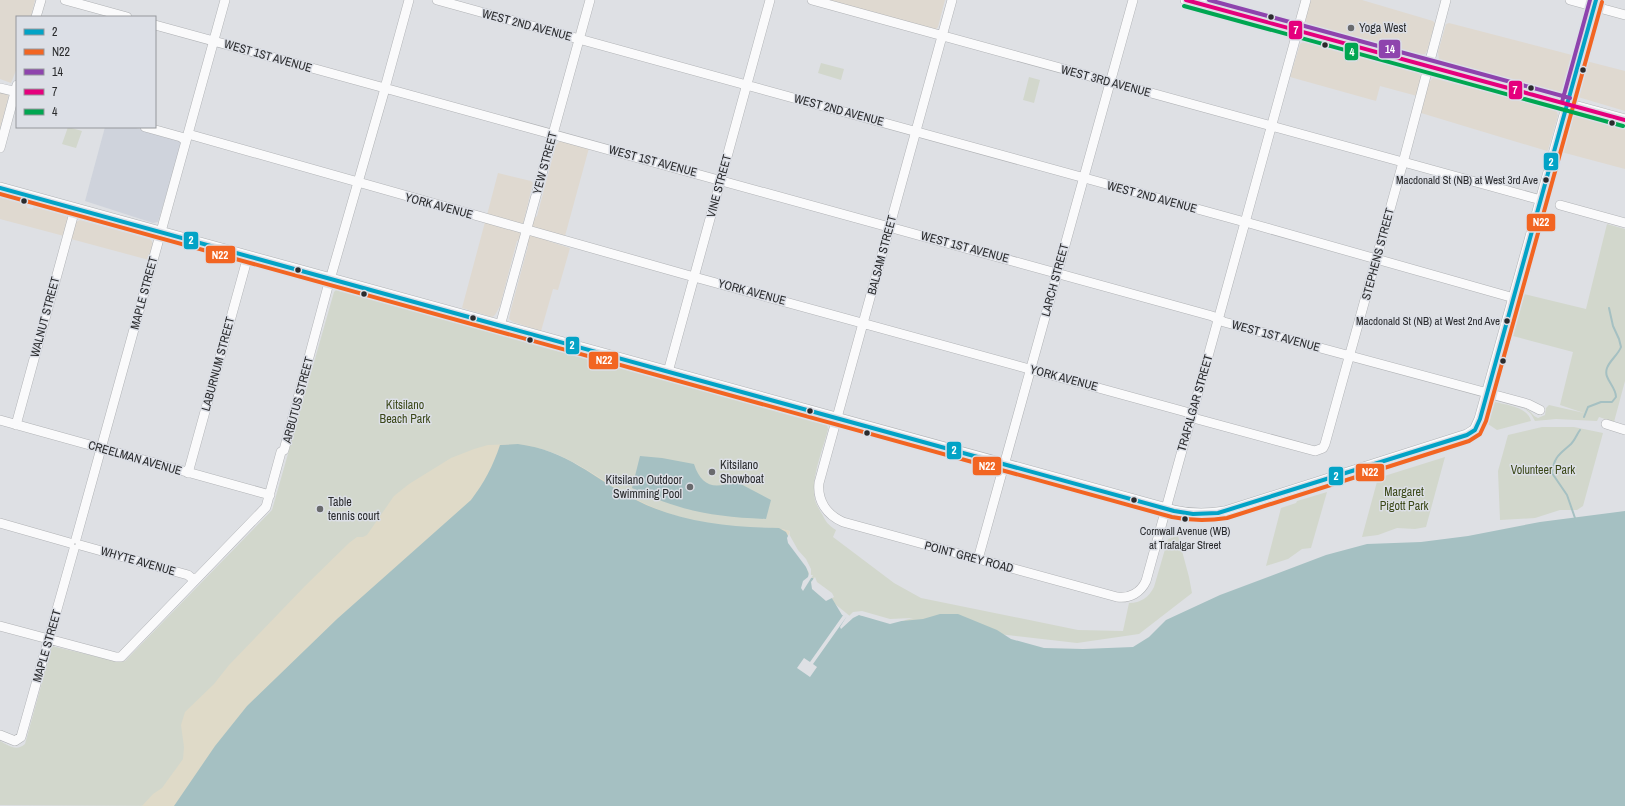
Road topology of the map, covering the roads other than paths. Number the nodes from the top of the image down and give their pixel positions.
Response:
1 (41, 0) edge
2 (65, 0) edge
3 (225, 0) edge
4 (409, 0) edge
5 (437, 0) edge
6 (590, 0) edge
7 (770, 0) edge
8 (812, 0) edge
9 (952, 0) edge
10 (1133, 0) edge
11 (1186, 0) edge
12 (1306, 0) edge
13 (1446, 0) edge
14 (1570, 0) edge
15 (1595, 3) edge
16 (1625, 15) edge
17 (36, 16) edge
18 (124, 16) edge
19 (156, 24) edge
20 (1298, 30) junction
21 (942, 35) junction
22 (579, 39) junction
23 (214, 41) junction
24 (1428, 66) junction
25 (1110, 82) junction
26 (747, 85) junction
27 (0, 88) edge
28 (385, 88) junction
29 (16, 89) edge
30 (1568, 104) junction
31 (1625, 120) edge
32 (1271, 126) junction
33 (149, 128) edge
34 (916, 131) junction
35 (553, 134) junction
36 (187, 138) junction
37 (0, 148) edge
38 (1403, 162) junction
39 (1084, 178) junction
40 (721, 180) junction
41 (358, 183) junction
42 (0, 188) edge
43 (1541, 200) junction
44 (1560, 205) dead end
45 (75, 209) junction
46 (1245, 222) junction
47 (1625, 223) edge
48 (889, 226) junction
49 (526, 230) junction
50 (161, 232) junction
51 (248, 256) junction
52 (1376, 259) junction
53 (1057, 273) junction
54 (694, 277) junction
55 (330, 279) junction
56 (1514, 298) junction
57 (1219, 319) junction
58 (863, 323) junction
59 (500, 326) junction
60 (1349, 356) junction
61 (1031, 369) junction
62 (668, 372) junction
63 (1487, 394) junction
64 (1540, 410) dead end
65 (1191, 415) junction
66 (837, 418) junction
67 (0, 420) edge
68 (1606, 424) dead end
69 (16, 425) junction
70 (1625, 430) edge
71 (102, 448) junction
72 (1315, 451) joint
73 (1004, 464) junction
74 (188, 472) junction
75 (270, 495) junction
76 (825, 509) joint
77 (1166, 509) junction
78 (0, 523) edge
79 (75, 544) junction
80 (978, 560) junction
81 (194, 580) junction
82 (1117, 597) joint
83 (0, 626) edge
84 (49, 639) junction
85 (0, 734) edge

1 - 17 street
2 - 18 street
3 - 23 street, MAPLE STREET
4 - 28 street, ARBUTUS STREET
5 - 22 street, WEST 2ND AVENUE
6 - 22 street, YEW STREET
7 - 26 street, VINE STREET
8 - 21 street, WEST 3RD AVENUE
9 - 21 street, BALSAM STREET
10 - 25 street, LARCH STREET
11 - 20 main road
12 - 20 street, TRAFALGAR STREET
13 - 24 street, STEPHENS STREET
14 - 15 street
15 - 16 street
15 - 30 street
19 - 23 street, WEST 1ST AVENUE
20 - 24 main road
20 - 32 street, TRAFALGAR STREET
21 - 25 street, WEST 3RD AVENUE
21 - 34 street, BALSAM STREET
22 - 26 street, WEST 2ND AVENUE
22 - 35 street, YEW STREET
23 - 28 street, WEST 1ST AVENUE
23 - 36 street, MAPLE STREET
24 - 30 main road
24 - 38 street, STEPHENS STREET
25 - 32 street, WEST 3RD AVENUE
25 - 39 street, LARCH STREET
26 - 34 street, WEST 2ND AVENUE
26 - 40 street, VINE STREET
27 - 29 street
28 - 35 street, WEST 1ST AVENUE
28 - 41 street, ARBUTUS STREET
29 - 37 street
30 - 31 main road
30 - 43 main road
32 - 38 street, WEST 3RD AVENUE
32 - 46 street, TRAFALGAR STREET
33 - 36 street, YORK AVENUE
34 - 39 street, WEST 2ND AVENUE
34 - 48 street, BALSAM STREET
35 - 40 street, WEST 1ST AVENUE
35 - 49 street, YEW STREET
36 - 41 street, YORK AVENUE
36 - 50 street, MAPLE STREET
38 - 43 street, WEST 3RD AVENUE
38 - 52 street, STEPHENS STREET
39 - 46 street, WEST 2ND AVENUE
39 - 53 street, LARCH STREET
40 - 48 street, WEST 1ST AVENUE
40 - 54 street, VINE STREET
41 - 49 street, YORK AVENUE
41 - 55 street, ARBUTUS STREET
42 - 45 main road
43 - 56 main road
44 - 47 street
45 - 50 main road
45 - 69 street, WALNUT STREET
46 - 52 street, WEST 2ND AVENUE
46 - 57 street, TRAFALGAR STREET
48 - 53 street, WEST 1ST AVENUE
48 - 58 street, BALSAM STREET
49 - 54 street, YORK AVENUE
49 - 59 street, YEW STREET
50 - 51 main road
50 - 71 street, MAPLE STREET
51 - 55 main road
51 - 74 street, LABURNUM STREET
52 - 56 street, WEST 2ND AVENUE
52 - 60 street, STEPHENS STREET
53 - 57 street, WEST 1ST AVENUE
53 - 61 street, LARCH STREET
54 - 58 street, YORK AVENUE
54 - 62 street, VINE STREET
55 - 59 main road
55 - 75 street, ARBUTUS STREET
56 - 63 main road
57 - 60 street, WEST 1ST AVENUE
57 - 65 street, TRAFALGAR STREET
58 - 61 street, YORK AVENUE
58 - 66 street, BALSAM STREET
59 - 62 main road
60 - 63 street, WEST 1ST AVENUE
60 - 72 street, STEPHENS STREET
61 - 65 street, YORK AVENUE
61 - 73 street, LARCH STREET
62 - 66 main road
63 - 64 street, WEST 1ST AVENUE
63 - 77 main road
65 - 72 street, YORK AVENUE
65 - 77 street, TRAFALGAR STREET
66 - 73 main road
66 - 76 street, BALSAM STREET
67 - 69 street, CREELMAN AVENUE
68 - 70 street
69 - 71 street, CREELMAN AVENUE
71 - 74 street, CREELMAN AVENUE
71 - 79 street, MAPLE STREET
73 - 77 main road
73 - 80 street, LARCH STREET
74 - 75 street, CREELMAN AVENUE
75 - 81 street, ARBUTUS STREET
76 - 80 street, POINT GREY ROAD
77 - 82 street, TRAFALGAR STREET
78 - 79 street, WHYTE AVENUE
79 - 81 street, WHYTE AVENUE
79 - 84 street, MAPLE STREET
80 - 82 street, POINT GREY ROAD
81 - 84 street, ARBUTUS STREET
83 - 84 street
84 - 85 street, MAPLE STREET

